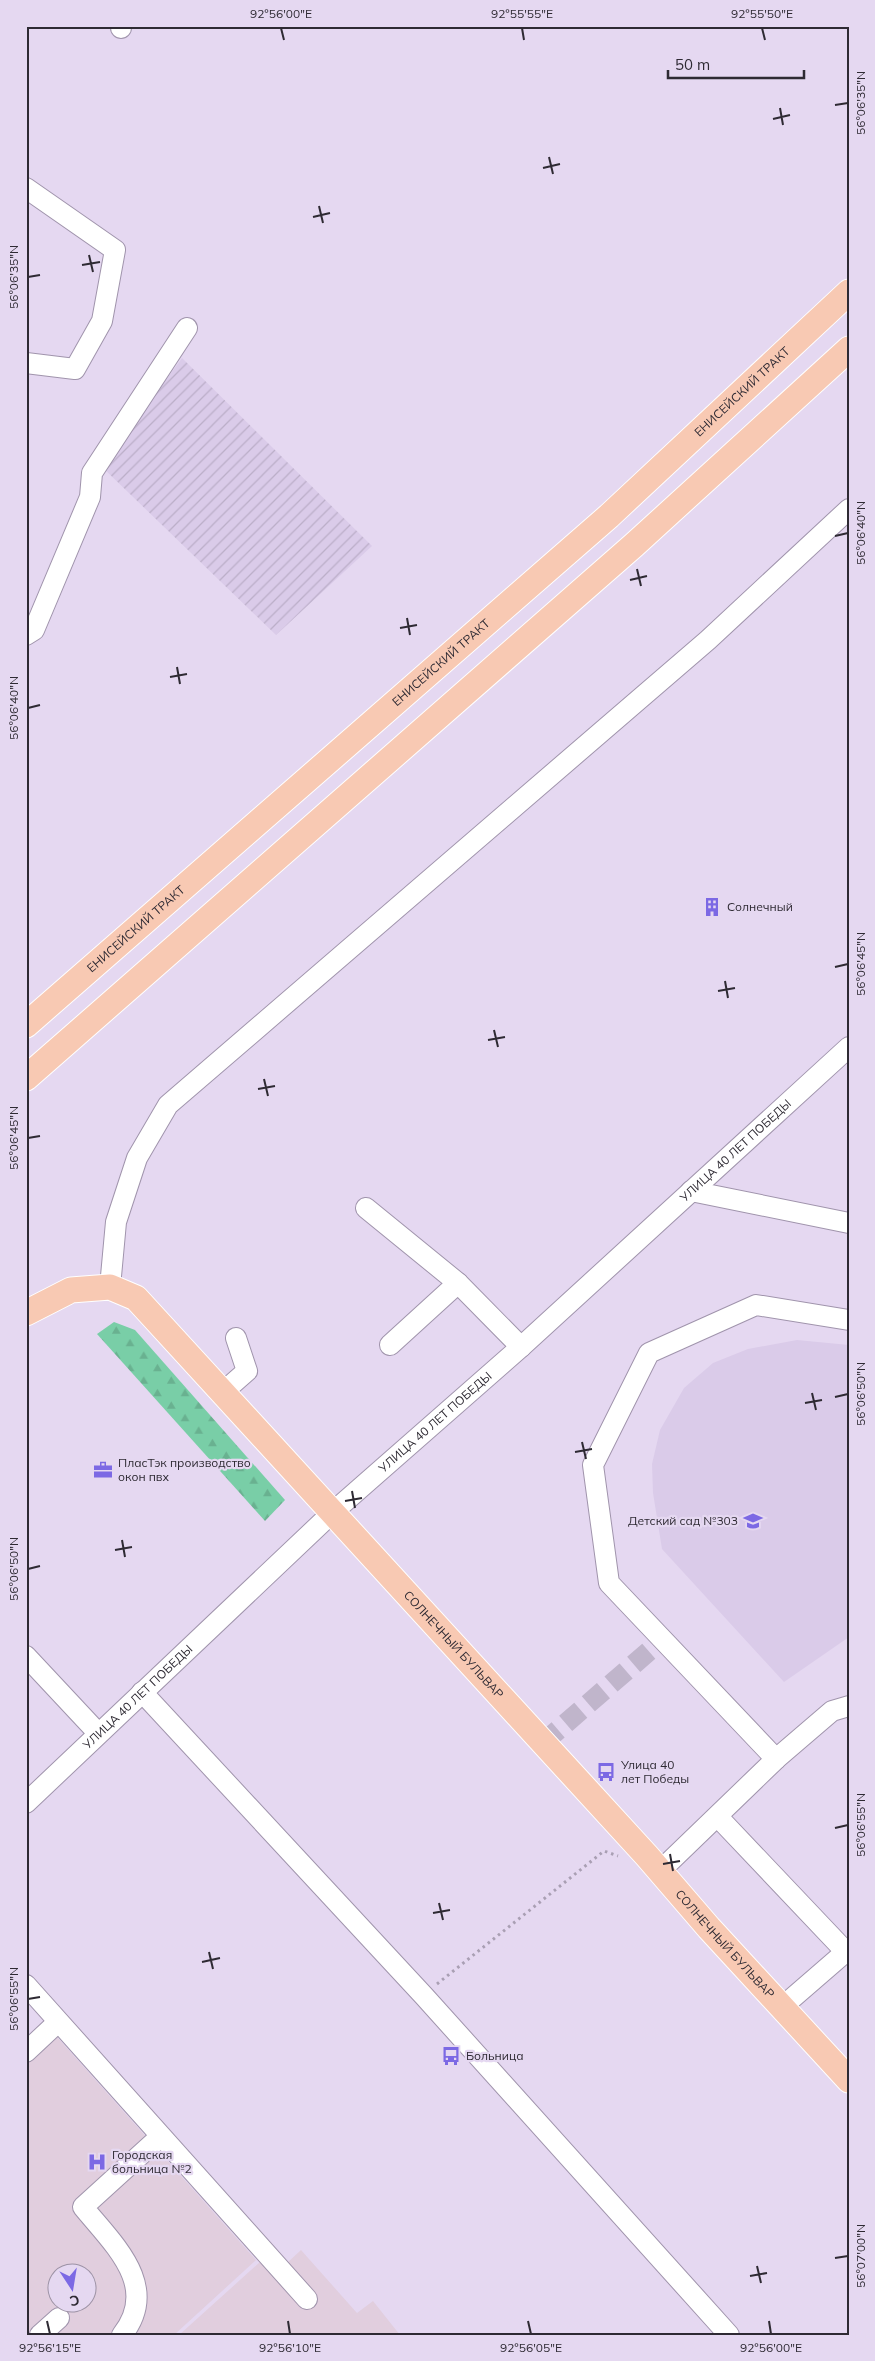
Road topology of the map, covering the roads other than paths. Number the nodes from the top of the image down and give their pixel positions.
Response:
1 (26, 188) edge
2 (849, 292) edge
3 (187, 328) dead end
4 (849, 349) edge
5 (26, 363) edge
6 (849, 509) edge
7 (26, 635) edge
8 (26, 1025) edge
9 (849, 1047) edge
10 (26, 1078) edge
11 (691, 1191) junction
12 (366, 1208) dead end
13 (849, 1222) edge
14 (458, 1283) junction
15 (110, 1287) junction
16 (26, 1313) edge
17 (849, 1320) edge
18 (236, 1338) dead end
19 (390, 1345) dead end
20 (521, 1347) junction
21 (222, 1393) junction
22 (333, 1512) junction
23 (26, 1656) edge
24 (142, 1692) junction
25 (849, 1706) edge
26 (98, 1733) junction
27 (776, 1759) junction
28 (26, 1803) edge
29 (718, 1817) junction
30 (660, 1871) junction
31 (847, 1950) edge
32 (26, 1985) edge
33 (782, 2007) junction
34 (58, 2022) junction
35 (26, 2052) edge
36 (849, 2080) edge
37 (160, 2137) junction
38 (307, 2299) dead end
39 (59, 2318) dead end
40 (40, 2335) edge
41 (122, 2335) edge
42 (729, 2335) edge

1 - 5 street
2 - 8 main road, ЕНИСЕЙСКИЙ ТРАКТ
3 - 7 street
4 - 10 main road
6 - 15 street
9 - 11 street, УЛИЦА 40 ЛЕТ ПОБЕДЫ
11 - 13 street
11 - 20 street, УЛИЦА 40 ЛЕТ ПОБЕДЫ
12 - 14 street
14 - 19 street
14 - 20 street
15 - 16 main road, СОЛНЕЧНЫЙ БУЛЬВАР
15 - 21 main road, СОЛНЕЧНЫЙ БУЛЬВАР
17 - 27 street
18 - 21 street
20 - 22 street, УЛИЦА 40 ЛЕТ ПОБЕДЫ
21 - 22 main road, СОЛНЕЧНЫЙ БУЛЬВАР
22 - 24 street, УЛИЦА 40 ЛЕТ ПОБЕДЫ
22 - 30 main road, СОЛНЕЧНЫЙ БУЛЬВАР
23 - 26 street
24 - 26 street, УЛИЦА 40 ЛЕТ ПОБЕДЫ
24 - 42 street
25 - 27 street
26 - 28 street, УЛИЦА 40 ЛЕТ ПОБЕДЫ
27 - 29 street
29 - 30 street
29 - 31 street
30 - 33 main road, СОЛНЕЧНЫЙ БУЛЬВАР
31 - 33 street
32 - 34 street
33 - 36 main road, СОЛНЕЧНЫЙ БУЛЬВАР
34 - 35 street
34 - 37 street
37 - 38 street
37 - 41 street
39 - 40 street

